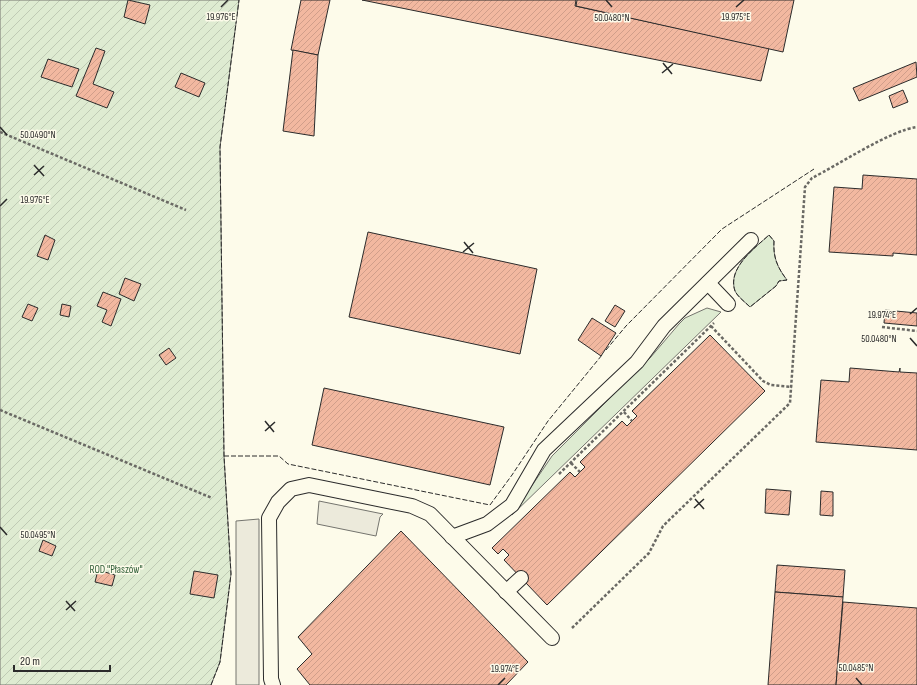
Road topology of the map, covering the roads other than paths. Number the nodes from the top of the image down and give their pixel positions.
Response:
1 (751, 240) dead end
2 (708, 283) junction
3 (728, 304) dead end
4 (452, 537) junction
5 (521, 578) dead end
6 (506, 592) junction
7 (552, 638) dead end
8 (273, 685) edge

1 - 2 lane
2 - 3 lane
2 - 4 lane
4 - 6 lane
4 - 8 lane
5 - 6 lane
6 - 7 lane

